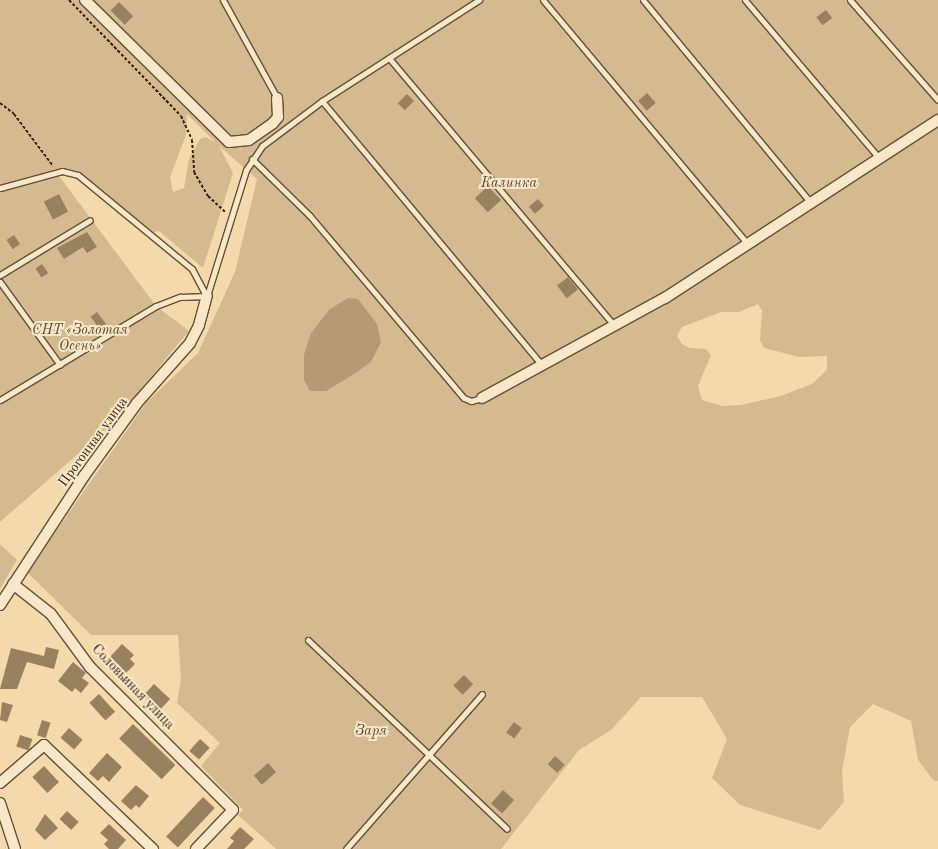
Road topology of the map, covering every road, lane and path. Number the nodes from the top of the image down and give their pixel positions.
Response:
1 (69, 0) edge
2 (85, 0) edge
3 (223, 0) edge
4 (479, 0) edge
5 (543, 0) edge
6 (643, 0) edge
7 (745, 0) edge
8 (850, 0) edge
9 (389, 58) junction
10 (277, 98) joint
11 (322, 100) junction
12 (938, 100) edge
13 (0, 103) edge
14 (938, 120) edge
15 (252, 159) junction
16 (880, 159) junction
17 (56, 172) junction
18 (0, 188) edge
19 (813, 204) junction
20 (231, 218) junction
21 (90, 220) dead end
22 (749, 245) junction
23 (0, 275) edge
24 (0, 282) edge
25 (207, 296) junction
26 (615, 326) junction
27 (60, 365) junction
28 (542, 365) junction
29 (482, 398) joint
30 (0, 400) edge
31 (13, 584) junction
32 (0, 606) edge
33 (308, 640) dead end
34 (482, 694) dead end
35 (428, 754) junction
36 (0, 784) edge
37 (0, 803) edge
38 (507, 829) dead end
39 (15, 849) edge
40 (153, 849) edge
41 (196, 849) edge
42 (346, 849) edge

1 - 20 path
2 - 10 street
3 - 10 lane
4 - 9 lane
5 - 22 lane
6 - 19 lane
7 - 16 lane
8 - 12 lane
9 - 11 lane
9 - 26 lane
11 - 15 lane
11 - 28 lane
13 - 17 path
14 - 16 street
15 - 20 lane
15 - 29 lane
16 - 19 street
17 - 18 lane
17 - 25 lane
19 - 22 street
20 - 25 lane
21 - 23 lane
22 - 26 street
24 - 27 lane
25 - 27 lane
25 - 31 street, Прогонная улица
26 - 28 street
27 - 30 lane
28 - 29 street
31 - 32 street, Прогонная улица
31 - 41 street, Соловьиная улица
33 - 35 lane
34 - 35 lane
35 - 38 lane
35 - 42 lane
36 - 40 street
37 - 39 street

